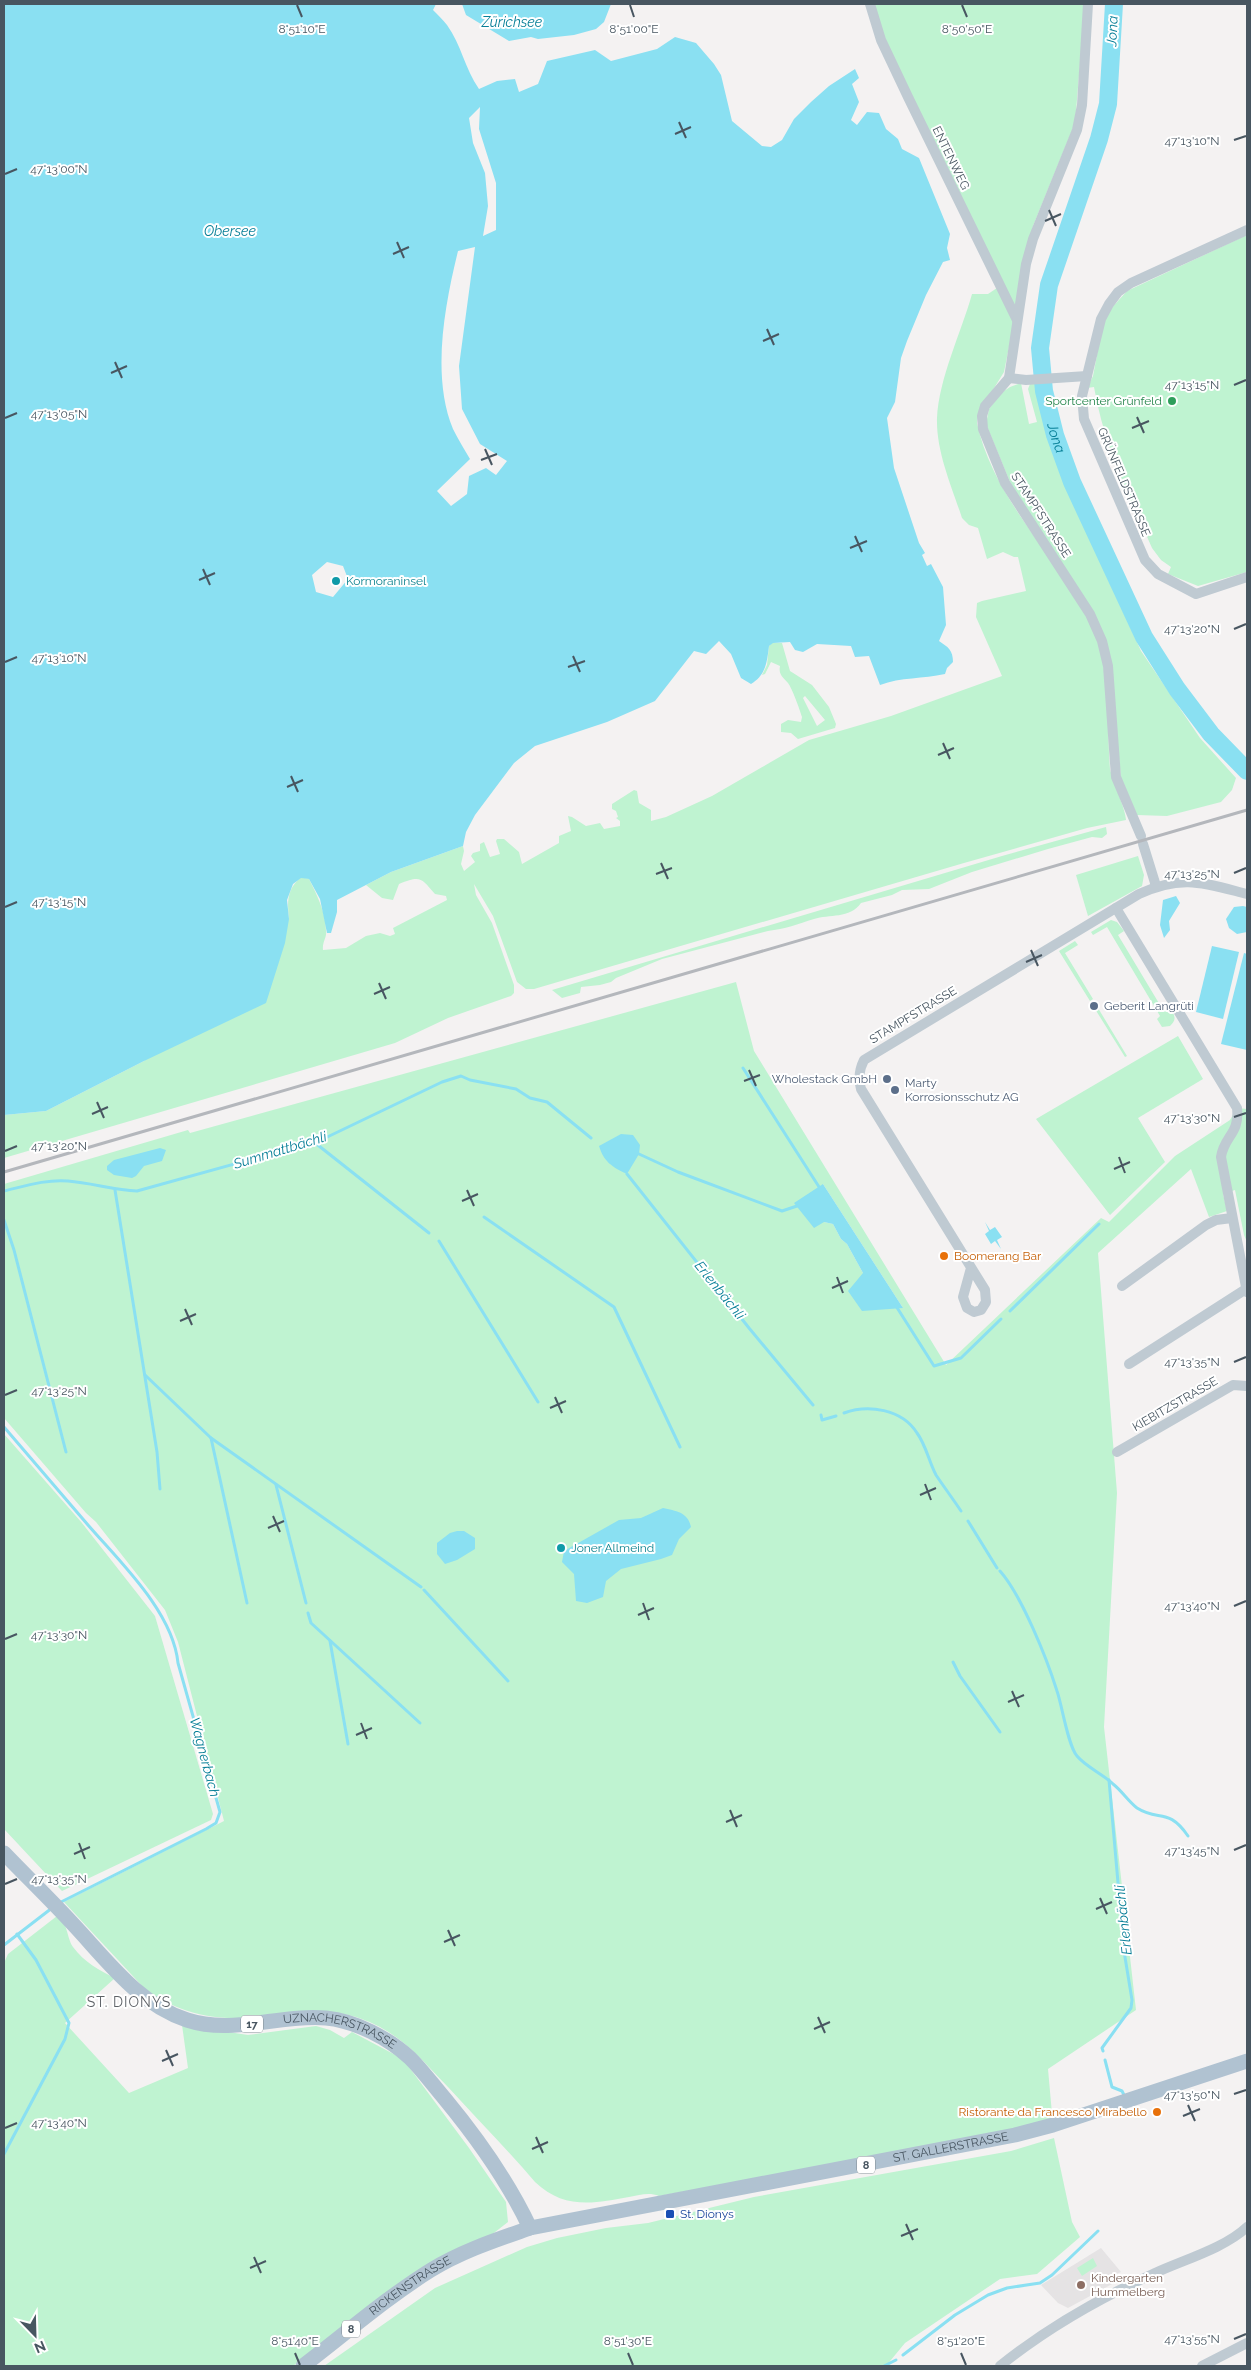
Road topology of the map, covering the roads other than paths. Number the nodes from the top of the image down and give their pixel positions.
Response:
1 (870, 4) edge
2 (1088, 4) edge
3 (1247, 230) edge
4 (1017, 320) junction
5 (1087, 376) junction
6 (1008, 378) junction
7 (1247, 577) edge
8 (1156, 886) junction
9 (1247, 894) edge
10 (1116, 908) junction
11 (1232, 1218) junction
12 (971, 1268) dead end
13 (1122, 1286) dead end
14 (1247, 1290) edge
15 (1129, 1364) dead end
16 (1247, 1386) edge
17 (1116, 1452) dead end
18 (5, 1857) edge
19 (1247, 2061) edge
20 (1247, 2227) edge
21 (530, 2228) junction
22 (1247, 2343) edge
23 (303, 2366) edge
24 (1000, 2366) edge
25 (1202, 2366) edge

1 - 4 street, ENTENWEG
2 - 4 street
3 - 5 street, GRÜNFELDSTRASSE
4 - 6 street
5 - 6 street
5 - 7 street, GRÜNFELDSTRASSE
6 - 8 street, STAMPFSTRASSE
8 - 9 street, STAMPFSTRASSE
8 - 10 street, STAMPFSTRASSE
10 - 11 street
10 - 12 street, STAMPFSTRASSE
11 - 13 street
11 - 14 street
14 - 15 street
16 - 17 street, KIEBITZSTRASSE
18 - 21 main road, UZNACHERSTRASSE / 17
19 - 21 main road, ST. GALLERSTRASSE / 8
20 - 24 street
21 - 23 main road, RICKENSTRASSE / 8
22 - 25 street

